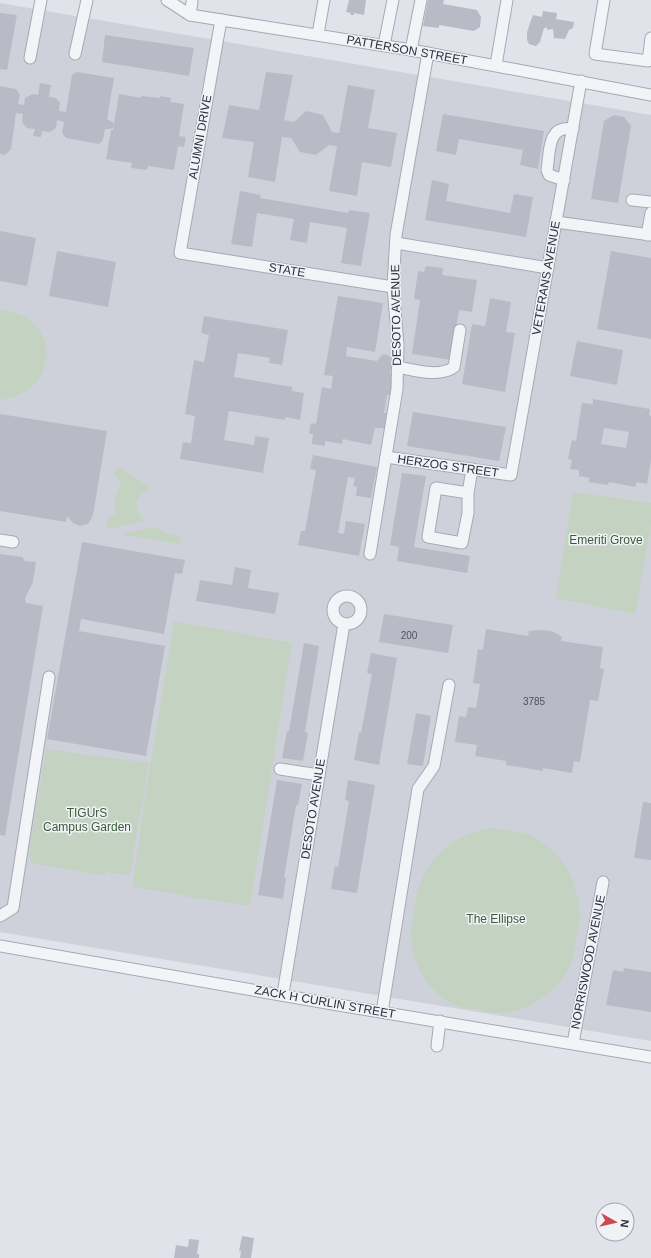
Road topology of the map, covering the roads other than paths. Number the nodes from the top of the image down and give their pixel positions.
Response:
1 (41, 0) edge
2 (87, 0) edge
3 (167, 0) edge
4 (324, 0) edge
5 (393, 0) edge
6 (421, 0) edge
7 (507, 0) edge
8 (604, 0) edge
9 (192, 1) edge
10 (190, 15) junction
11 (221, 20) junction
12 (318, 34) junction
13 (651, 38) edge
14 (384, 45) junction
15 (411, 50) junction
16 (428, 53) junction
17 (75, 54) dead end
18 (30, 58) dead end
19 (496, 65) junction
20 (581, 81) junction
21 (651, 94) edge
22 (573, 129) junction
23 (564, 180) junction
24 (632, 200) dead end
25 (651, 202) edge
26 (651, 212) edge
27 (556, 222) junction
28 (649, 235) edge
29 (396, 243) junction
30 (180, 253) joint
31 (548, 268) junction
32 (393, 287) junction
33 (460, 330) dead end
34 (398, 367) junction
35 (386, 457) junction
36 (472, 469) junction
37 (511, 475) joint
38 (468, 493) junction
39 (0, 540) edge
40 (13, 542) dead end
41 (370, 554) dead end
42 (344, 624) dead end
43 (50, 677) dead end
44 (449, 685) dead end
45 (280, 769) dead end
46 (319, 776) junction
47 (603, 882) dead end
48 (0, 916) edge
49 (0, 946) edge
50 (283, 994) junction
51 (382, 1012) junction
52 (440, 1021) junction
53 (573, 1043) junction
54 (437, 1046) dead end
55 (651, 1057) edge

1 - 18 street
2 - 17 street
3 - 10 street, PATTERSON STREET
4 - 12 street
5 - 14 street
6 - 15 street
7 - 19 street
8 - 13 street
9 - 10 street
10 - 11 street, PATTERSON STREET
11 - 12 street, PATTERSON STREET
11 - 30 street, ALUMNI DRIVE
12 - 14 street, PATTERSON STREET
14 - 15 street, PATTERSON STREET
15 - 16 street, PATTERSON STREET
16 - 19 street, PATTERSON STREET
16 - 29 street, DESOTO AVENUE
19 - 20 street, PATTERSON STREET
20 - 21 street, PATTERSON STREET
20 - 22 street, VETERANS AVENUE
22 - 23 street, VETERANS AVENUE
22 - 23 street
23 - 27 street, VETERANS AVENUE
24 - 25 street
26 - 28 street
27 - 28 street
27 - 31 street, VETERANS AVENUE
29 - 31 street
29 - 32 street, DESOTO AVENUE
30 - 32 street, STATE
31 - 37 street, VETERANS AVENUE
32 - 34 street, DESOTO AVENUE
33 - 34 street
34 - 35 street, DESOTO AVENUE
35 - 36 street, HERZOG STREET
35 - 41 street, DESOTO AVENUE
36 - 37 street, HERZOG STREET
36 - 38 street
38 - 38 street
39 - 40 street
42 - 46 street, DESOTO AVENUE
43 - 48 street
44 - 51 street
45 - 46 street
46 - 50 street, DESOTO AVENUE
47 - 53 street, NORRISWOOD AVENUE
49 - 50 street, ZACK H CURLIN STREET
50 - 51 street, ZACK H CURLIN STREET
51 - 52 street, ZACK H CURLIN STREET
52 - 53 street, ZACK H CURLIN STREET
52 - 54 street
53 - 55 street, ZACK H CURLIN STREET

